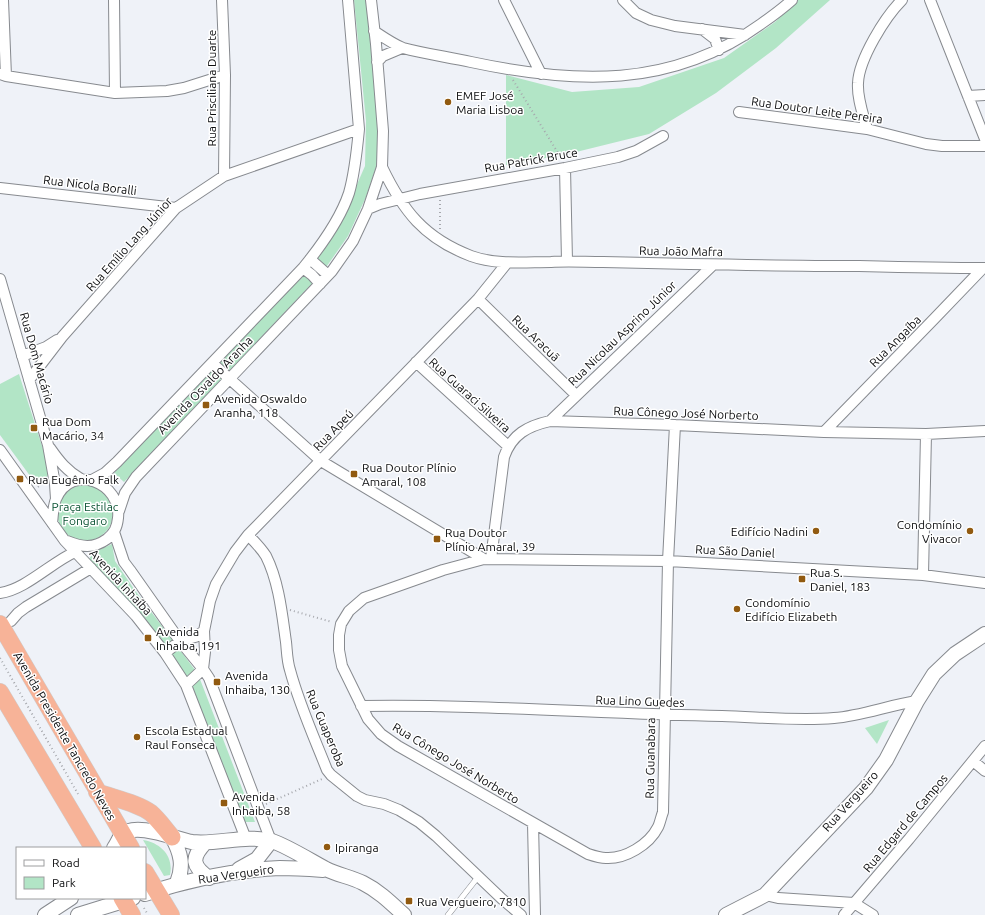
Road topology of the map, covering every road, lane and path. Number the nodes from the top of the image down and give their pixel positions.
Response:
1 (3, 0) edge
2 (114, 0) edge
3 (222, 0) edge
4 (348, 0) edge
5 (371, 0) edge
6 (504, 0) edge
7 (623, 0) edge
8 (792, 0) edge
9 (902, 0) edge
10 (930, 0) edge
11 (702, 29) junction
12 (374, 31) junction
13 (745, 35) junction
14 (402, 48) junction
15 (719, 50) junction
16 (377, 62) junction
17 (507, 69) junction
18 (541, 74) junction
19 (3, 75) edge
20 (225, 75) junction
21 (115, 93) junction
22 (985, 95) edge
23 (968, 96) junction
24 (739, 112) dead end
25 (867, 128) junction
26 (359, 129) junction
27 (663, 136) dead end
28 (985, 139) edge
29 (985, 146) edge
30 (382, 167) junction
31 (561, 168) junction
32 (224, 176) junction
33 (0, 188) edge
34 (440, 190) junction
35 (399, 200) junction
36 (176, 208) junction
37 (368, 209) junction
38 (440, 241) junction
39 (310, 259) junction
40 (567, 261) junction
41 (507, 263) junction
42 (713, 265) junction
43 (303, 268) junction
44 (984, 268) edge
45 (328, 275) junction
46 (0, 279) edge
47 (320, 284) junction
48 (478, 299) junction
49 (62, 337) junction
50 (22, 356) junction
51 (416, 362) junction
52 (212, 363) junction
53 (230, 378) junction
54 (29, 380) junction
55 (576, 395) junction
56 (550, 420) junction
57 (675, 425) junction
58 (985, 431) edge
59 (824, 432) junction
60 (926, 434) junction
61 (48, 445) junction
62 (508, 446) junction
63 (0, 450) edge
64 (321, 461) junction
65 (53, 474) junction
66 (81, 479) junction
67 (92, 480) junction
68 (30, 492) junction
69 (56, 499) junction
70 (119, 511) junction
71 (52, 523) junction
72 (114, 532) junction
73 (248, 535) junction
74 (65, 541) junction
75 (75, 552) junction
76 (487, 559) junction
77 (668, 561) junction
78 (91, 568) junction
79 (923, 575) junction
80 (985, 583) edge
81 (0, 593) edge
82 (281, 608) junction
83 (5, 623) edge
84 (337, 623) dead end
85 (204, 631) junction
86 (985, 634) edge
87 (180, 641) junction
88 (164, 653) junction
89 (0, 658) edge
90 (203, 669) junction
91 (186, 685) junction
92 (0, 692) edge
93 (917, 701) junction
94 (361, 706) junction
95 (664, 715) junction
96 (985, 746) edge
97 (973, 761) junction
98 (985, 771) edge
99 (331, 775) junction
100 (98, 792) junction
101 (81, 799) dead end
102 (266, 804) dead end
103 (533, 823) junction
104 (172, 837) junction
105 (246, 839) junction
106 (271, 841) junction
107 (205, 842) junction
108 (122, 843) edge
109 (92, 847) edge
110 (330, 871) junction
111 (146, 876) edge
112 (216, 876) junction
113 (478, 877) junction
114 (177, 883) junction
115 (150, 892) edge
116 (765, 895) junction
117 (69, 899) edge
118 (854, 903) junction
119 (131, 904) edge
120 (150, 907) dead end
121 (45, 915) edge
122 (78, 915) edge
123 (171, 915) edge
124 (404, 915) edge
125 (448, 915) edge
126 (521, 915) edge
127 (535, 915) edge
128 (726, 915) edge
129 (844, 915) edge
130 (872, 915) edge

1 - 19 street
2 - 21 street
3 - 20 street, Rua Prisciliana Duarte
4 - 26 street, Avenida Osvaldo Aranha
5 - 12 street
6 - 18 street
7 - 11 street
8 - 13 street
9 - 25 street
10 - 23 street
11 - 13 street
11 - 15 street
12 - 14 street
12 - 16 street
13 - 15 street
14 - 16 street
14 - 17 street
15 - 18 street
16 - 30 street
17 - 18 street
17 - 31 path
19 - 21 street
20 - 21 street
20 - 32 street, Rua Prisciliana Duarte
22 - 23 street
23 - 28 street
24 - 25 street, Rua Doutor Leite Pereira
25 - 29 street, Rua Doutor Leite Pereira
26 - 32 street, Rua Emílio Lang Júnior
26 - 39 street, Avenida Osvaldo Aranha
27 - 31 street, Rua Patrick Bruce
30 - 35 street, Rua João Mafra
30 - 37 street, Avenida Osvaldo Aranha
31 - 34 street, Rua Patrick Bruce
31 - 40 street
32 - 36 street, Rua Emílio Lang Júnior
33 - 36 street, Rua Nicola Boralli
34 - 35 street, Rua Patrick Bruce
34 - 38 path
35 - 37 street
35 - 38 street, Rua João Mafra
36 - 49 street, Rua Emílio Lang Júnior
37 - 45 street, Avenida Osvaldo Aranha
38 - 41 street, Rua João Mafra
39 - 43 street, Avenida Osvaldo Aranha
39 - 45 street
40 - 41 street, Rua João Mafra
40 - 42 street, Rua João Mafra
41 - 48 street, Rua Apeú
42 - 44 street, Rua João Mafra
42 - 55 street, Rua Nicolau Asprino Júnior
43 - 47 street
43 - 52 street, Avenida Osvaldo Aranha
44 - 59 street, Rua Angaíba
45 - 47 street, Avenida Osvaldo Aranha
46 - 50 street, Rua Dom Macário
47 - 53 street, Avenida Osvaldo Aranha
48 - 51 street, Rua Apeú
48 - 55 street, Rua Aracuã
49 - 50 street, Rua Emílio Lang Júnior
49 - 54 street, Rua Emílio Lang Júnior
50 - 54 street, Rua Dom Macário
51 - 62 street, Rua Guaraci Silveira
51 - 64 street, Rua Apeú
52 - 53 street
52 - 67 street, Avenida Osvaldo Aranha
53 - 64 street
53 - 70 street, Avenida Osvaldo Aranha
54 - 61 street, Rua Dom Macário
55 - 56 street, Rua Nicolau Asprino Júnior
56 - 57 street, Rua Cônego José Norberto
56 - 62 street, Rua Cônego José Norberto
57 - 59 street, Rua Cônego José Norberto
57 - 77 street, Rua Guanabara
58 - 60 street, Rua Cônego José Norberto
59 - 60 street, Rua Cônego José Norberto
60 - 79 street
61 - 65 street, Rua Dom Macário
61 - 66 street, Rua Dom Macário
62 - 76 street
63 - 68 street
64 - 73 street, Rua Apeú
64 - 76 street
65 - 68 path
65 - 69 street, Rua Dom Macário
66 - 67 street
66 - 69 street
67 - 70 street
68 - 71 street
69 - 71 street
70 - 72 street
71 - 74 street
72 - 74 street
72 - 87 street, Avenida Inhaíba
73 - 82 street, Rua Guaperoba
73 - 85 street, Rua Apeú
74 - 75 street, Avenida Inhaíba
75 - 78 street, Avenida Inhaíba
75 - 81 street
76 - 77 street, Rua São Daniel
76 - 94 street, Rua Cônego José Norberto
77 - 79 street, Rua São Daniel
77 - 95 street, Rua Guanabara
78 - 83 street
78 - 88 street, Avenida Inhaíba
79 - 80 street, Rua São Daniel
82 - 84 path
82 - 99 street, Rua Guaperoba
83 - 100 highway, Avenida Presidente Tancredo Neves
85 - 87 street
85 - 90 street, Rua Apeú
86 - 93 main road, Rua Vergueiro
87 - 88 street
87 - 90 street, Avenida Inhaíba
88 - 91 street, Avenida Inhaíba
89 - 101 path
90 - 91 street
90 - 106 street, Avenida Inhaíba
91 - 105 street, Avenida Inhaíba
92 - 109 highway
93 - 95 street, Rua Lino Guedes
93 - 116 main road, Rua Vergueiro
94 - 95 street, Rua Lino Guedes
94 - 103 street, Rua Cônego José Norberto
95 - 103 street, Rua Guanabara
96 - 97 street, Rua Edgard de Campos
97 - 98 street
97 - 118 street, Rua Edgard de Campos
99 - 102 path
99 - 113 street, Rua Guaperoba
100 - 104 highway
100 - 108 highway, Avenida Presidente Tancredo Neves
103 - 127 street
104 - 107 main road, Rua Vergueiro
104 - 108 main road, Rua Vergueiro
104 - 114 main road
105 - 106 main road, Rua Vergueiro
105 - 107 main road, Rua Vergueiro
106 - 110 main road, Rua Vergueiro
106 - 112 main road
107 - 112 main road
110 - 112 main road, Rua Vergueiro
110 - 124 main road, Rua Vergueiro
111 - 115 highway
112 - 114 main road, Rua Vergueiro
113 - 125 lane
113 - 126 street, Rua Guaperoba
114 - 115 main road, Rua Vergueiro
115 - 123 highway
116 - 118 street
116 - 128 main road, Rua Vergueiro
117 - 121 main road
118 - 129 street, Rua Edgard de Campos
118 - 130 street
119 - 120 path
119 - 122 main road

